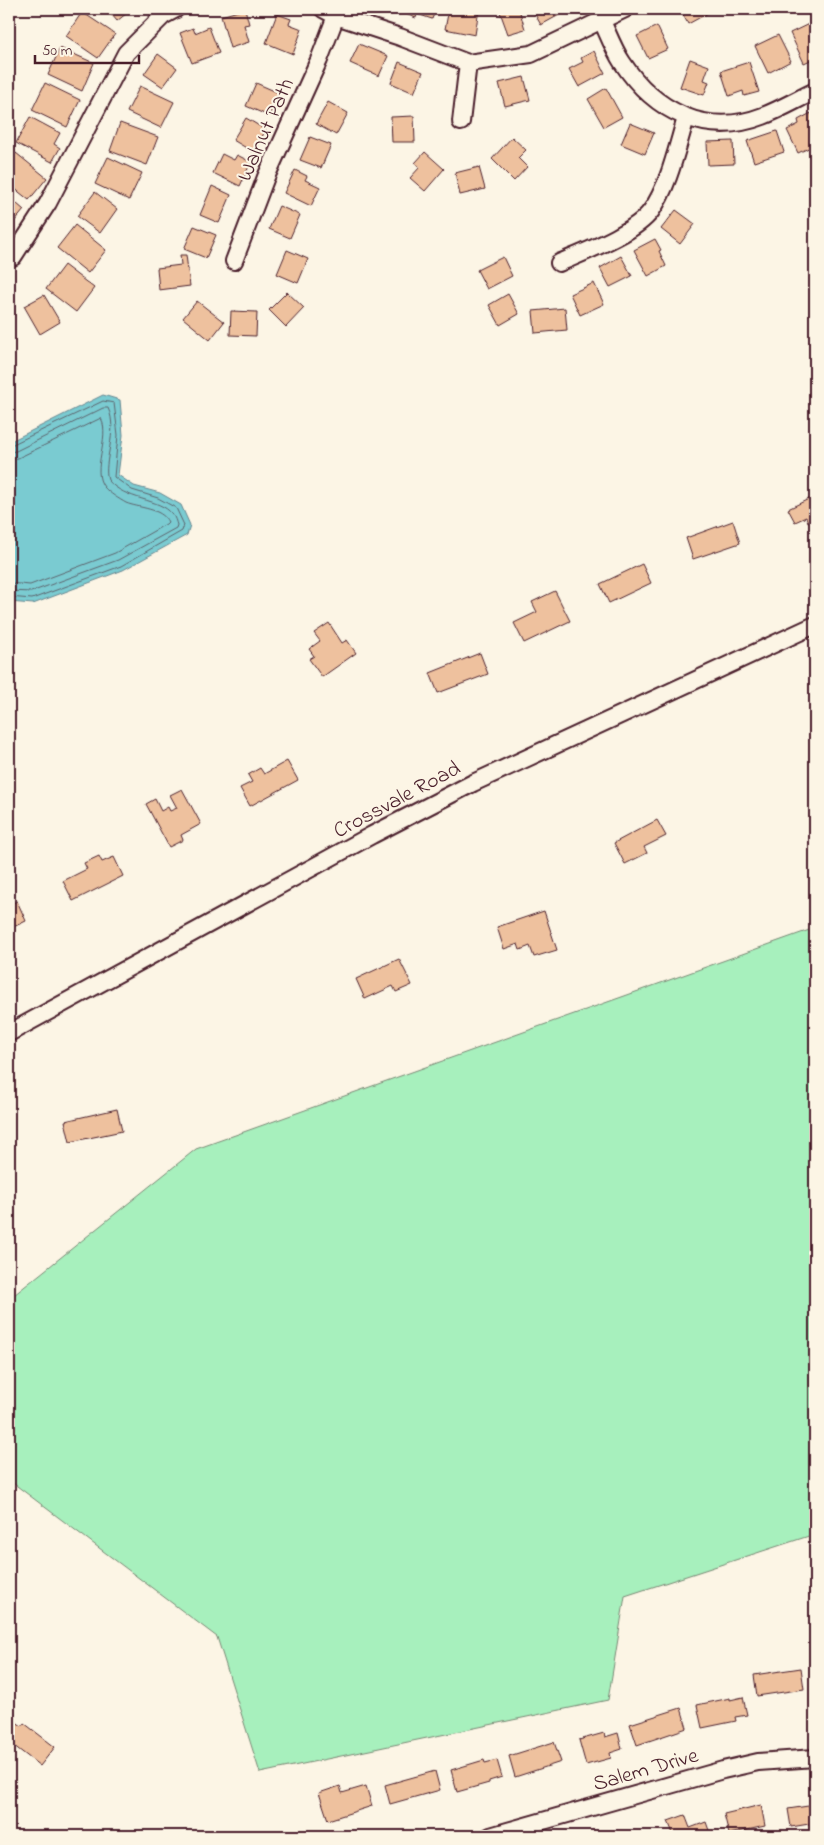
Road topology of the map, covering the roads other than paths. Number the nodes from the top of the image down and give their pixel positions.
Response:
1 (176, 9) edge
2 (624, 9) edge
3 (330, 13) edge
4 (602, 21) junction
5 (468, 62) junction
6 (815, 91) edge
7 (686, 118) junction
8 (461, 122) dead end
9 (13, 258) dead end
10 (234, 261) dead end
11 (559, 263) dead end
12 (815, 626) edge
13 (9, 1034) edge
14 (815, 1758) edge
15 (490, 1836) edge

1 - 9 street
2 - 4 street
3 - 5 street
3 - 10 street, Walnut Path
4 - 5 street
4 - 7 street
5 - 8 street
6 - 7 street
7 - 11 street
12 - 13 street, Crossvale Road
14 - 15 street, Salem Drive

